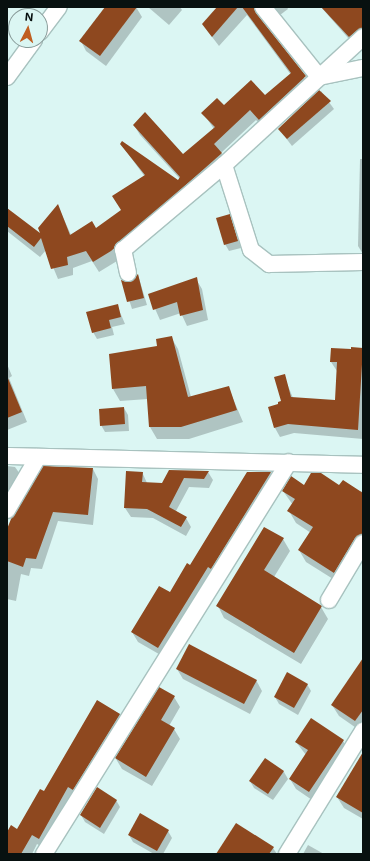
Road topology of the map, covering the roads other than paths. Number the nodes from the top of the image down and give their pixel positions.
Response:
1 (58, 7) edge
2 (263, 7) edge
3 (48, 21) edge
4 (363, 38) edge
5 (28, 48) edge
6 (363, 68) edge
7 (7, 77) edge
8 (319, 77) junction
9 (224, 165) junction
10 (363, 262) edge
11 (128, 273) dead end
12 (7, 456) edge
13 (38, 457) junction
14 (289, 462) junction
15 (363, 465) edge
16 (7, 510) edge
17 (363, 543) edge
18 (329, 600) dead end
19 (363, 731) edge
20 (44, 854) edge
21 (287, 854) edge

1 - 3 street
2 - 8 street
4 - 8 street
5 - 7 street
6 - 8 street
8 - 9 street
9 - 10 street
9 - 11 street
12 - 13 street
13 - 14 street
13 - 16 street
14 - 15 street
14 - 20 street
17 - 18 street
19 - 21 street

